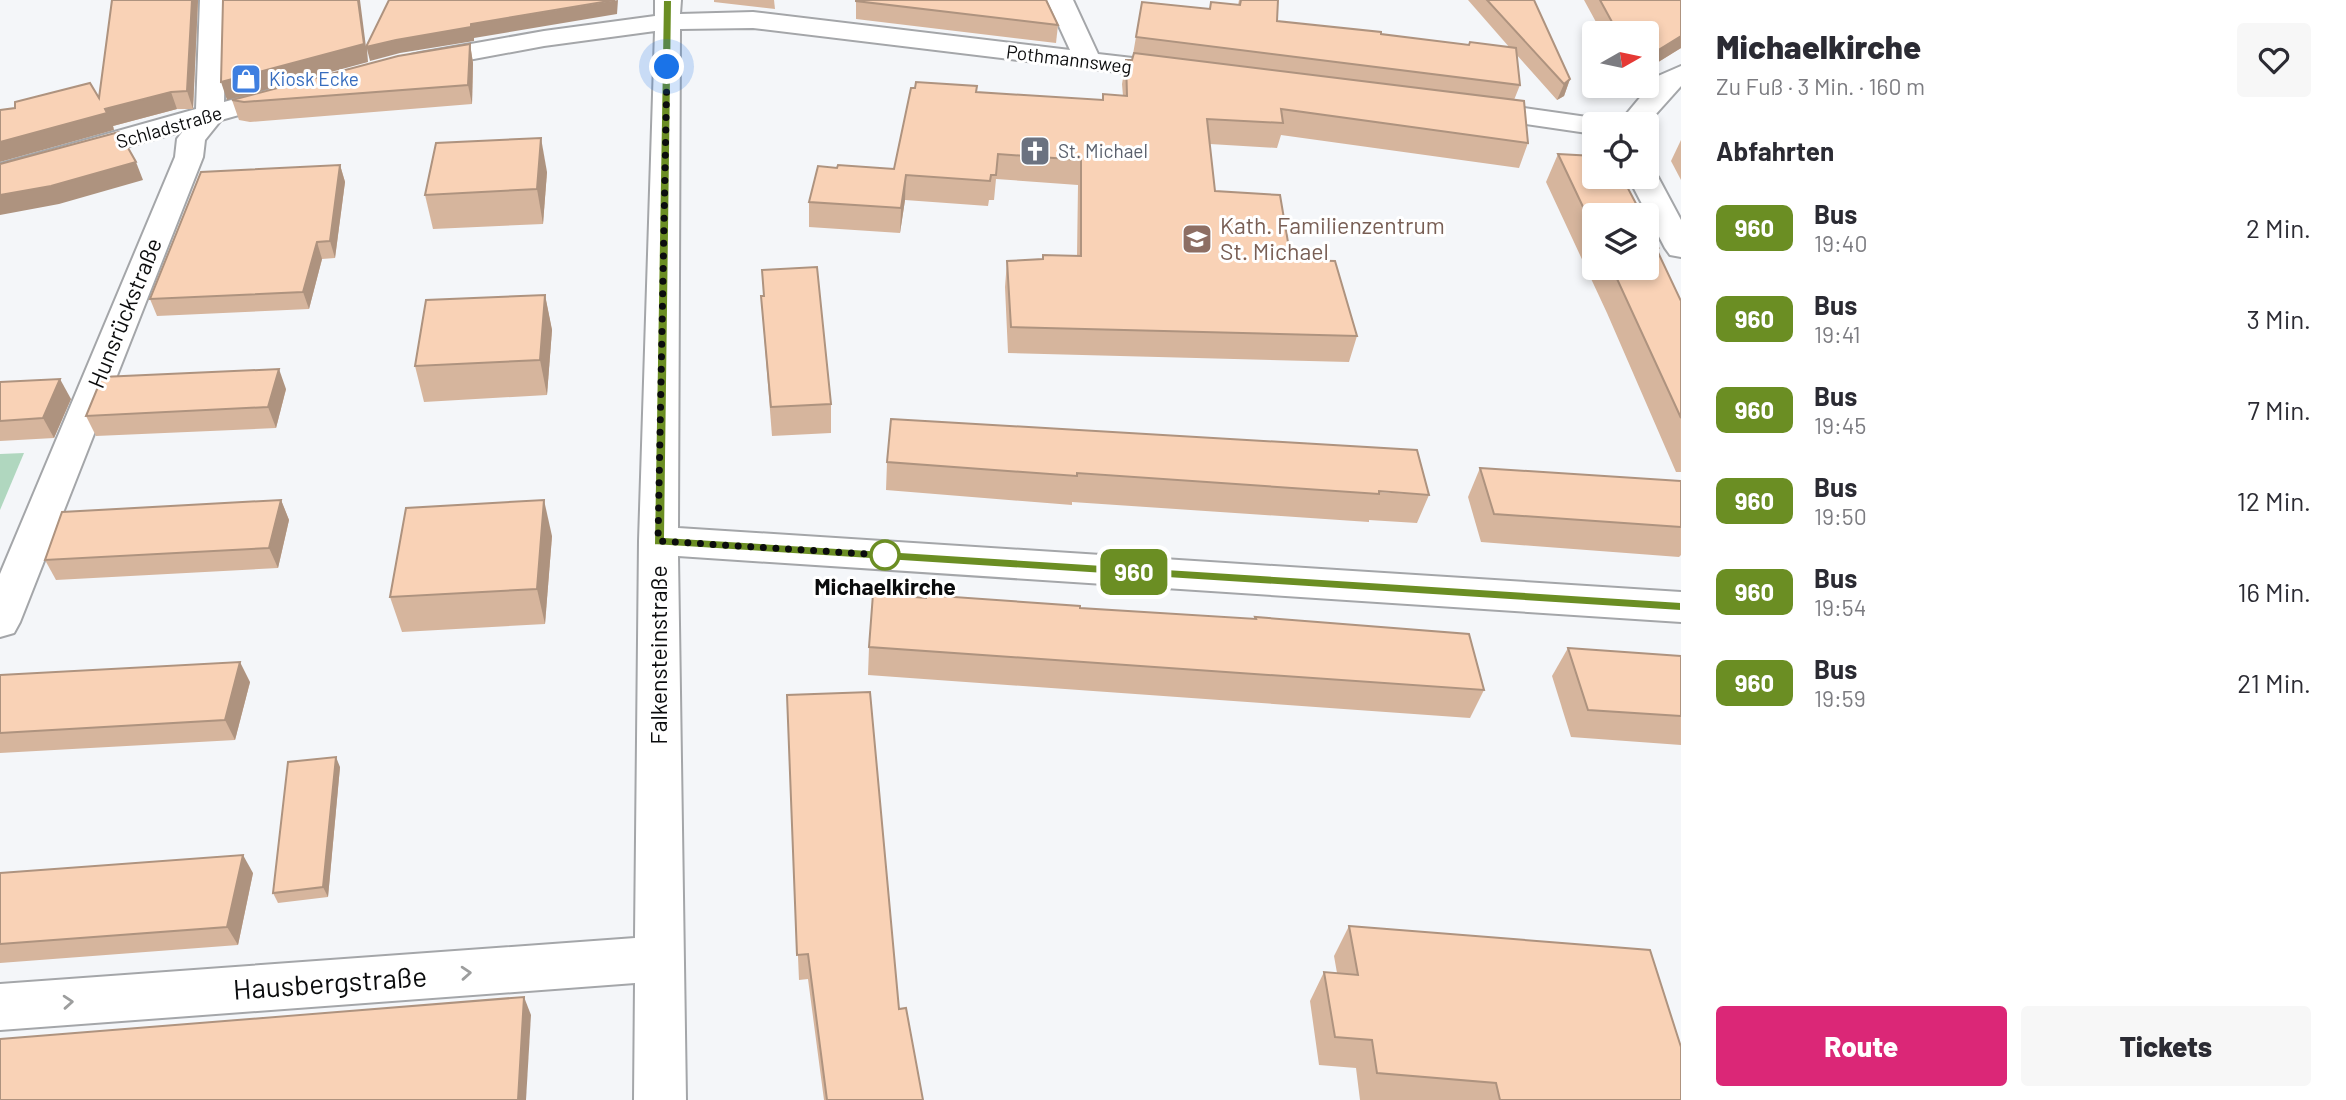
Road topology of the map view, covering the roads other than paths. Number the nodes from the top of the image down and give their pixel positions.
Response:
1 (213, 0) edge
2 (1060, 0) edge
3 (668, 12) edge
4 (1086, 60) junction
5 (391, 66) edge
6 (1197, 74) edge
7 (1681, 74) edge
8 (305, 88) edge
9 (1447, 105) edge
10 (1642, 112) edge
11 (210, 116) junction
12 (1582, 125) edge
13 (0, 173) edge
14 (1649, 189) edge
15 (1681, 248) edge
16 (658, 541) junction
17 (1681, 607) edge
18 (0, 622) edge
19 (660, 959) junction
20 (0, 1007) edge
21 (660, 1100) edge

1 - 11 street
2 - 4 street
3 - 4 street, Pothmannsweg
3 - 5 street
3 - 16 street, Falkensteinstraße
4 - 6 street, Pothmannsweg
7 - 10 street
8 - 11 street, Schladstraße
9 - 12 street
11 - 13 street, Schladstraße
11 - 18 street, Hunsrückstraße
14 - 15 street
16 - 17 street
16 - 19 street, Falkensteinstraße
20 -> 19 street, Hausbergstraße
19 - 21 street, Falkensteinstraße

